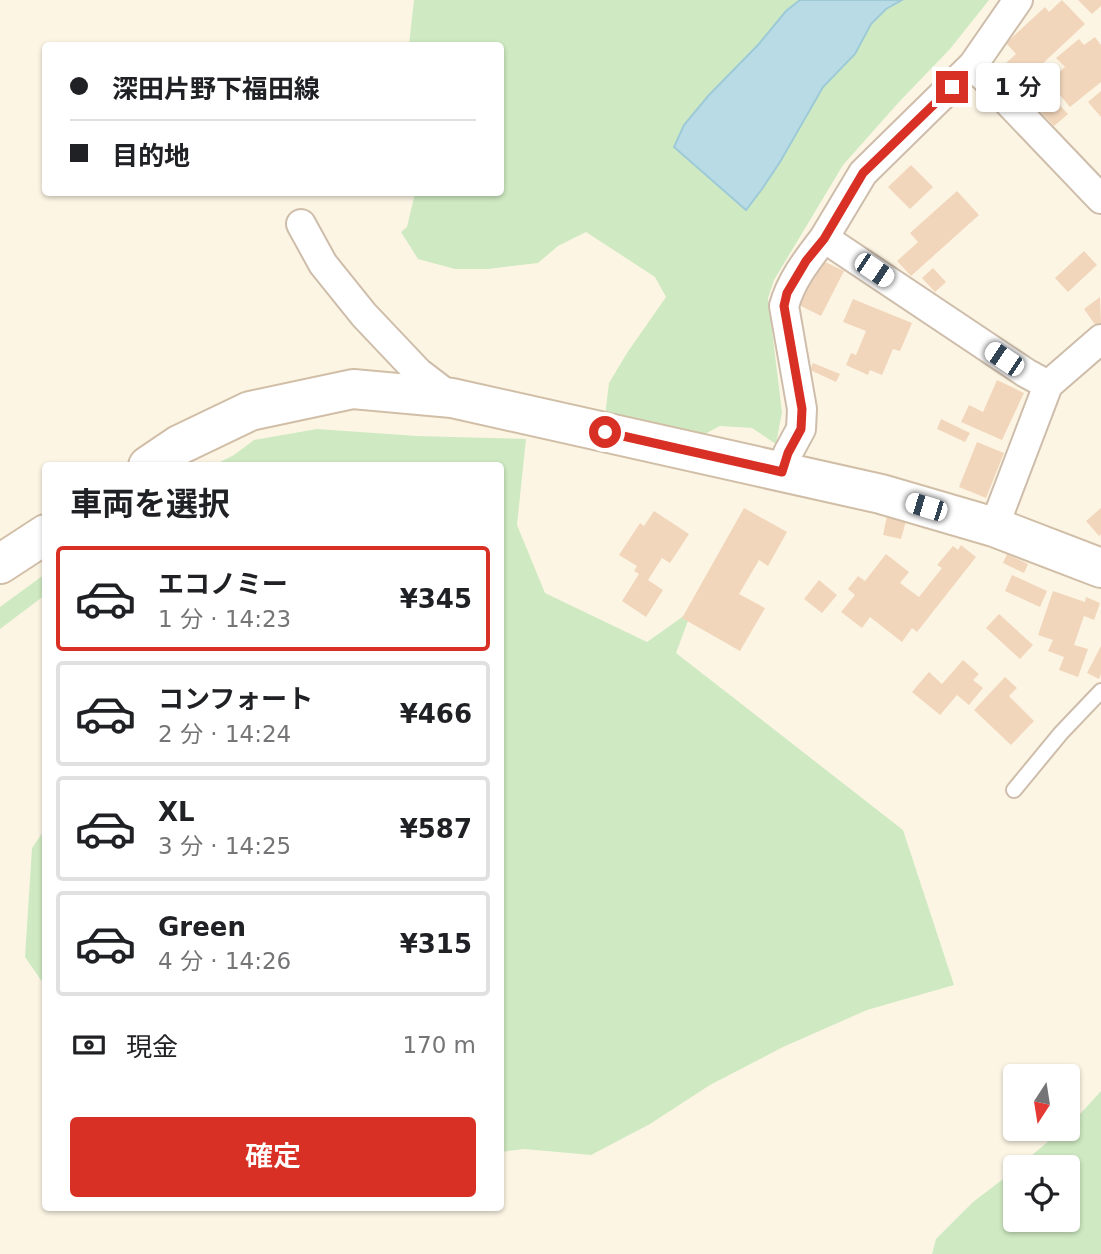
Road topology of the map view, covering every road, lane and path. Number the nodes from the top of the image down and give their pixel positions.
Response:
1 (1018, 0) edge
2 (973, 65) junction
3 (1101, 199) edge
4 (301, 224) dead end
5 (824, 239) junction
6 (1101, 339) edge
7 (1048, 386) junction
8 (452, 398) junction
9 (154, 462) edge
10 (782, 472) junction
11 (993, 527) junction
12 (42, 537) edge
13 (0, 564) edge
14 (1101, 568) edge
15 (1101, 691) edge
16 (1014, 790) dead end

1 - 2 street
2 - 3 street
2 - 5 street
4 - 8 street
5 - 7 street
5 - 10 street
6 - 7 street
7 - 11 street
8 - 9 main road
8 - 10 main road
10 - 11 main road
11 - 14 main road
12 - 13 main road
15 - 16 lane

